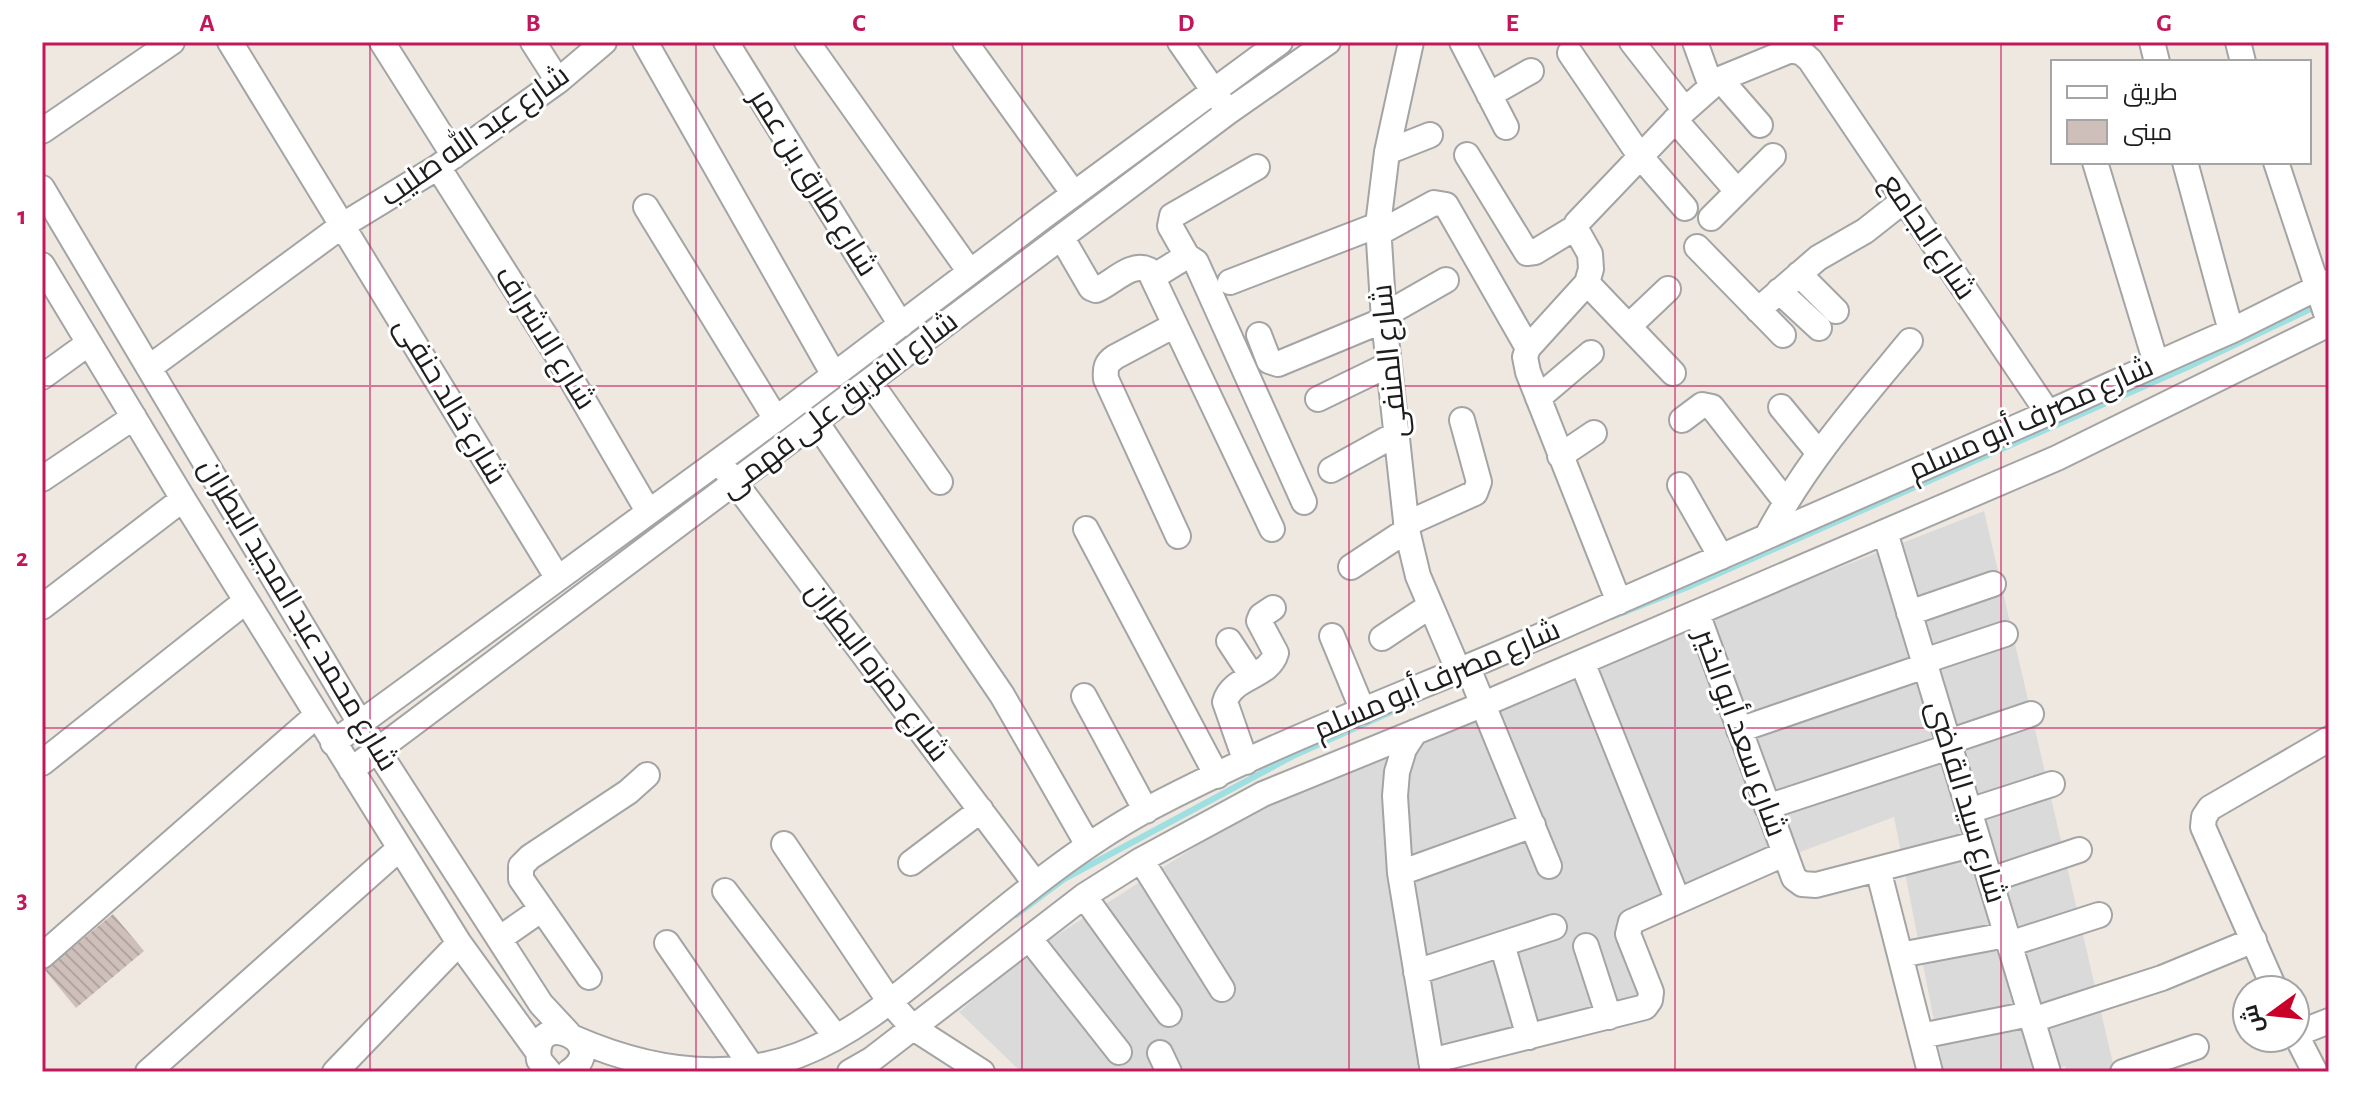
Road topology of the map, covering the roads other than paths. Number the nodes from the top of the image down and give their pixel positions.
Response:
1 (172, 42) edge
2 (230, 42) edge
3 (382, 42) edge
4 (533, 42) edge
5 (604, 42) edge
6 (645, 42) edge
7 (726, 42) edge
8 (807, 42) edge
9 (965, 42) edge
10 (1180, 42) edge
11 (1328, 42) edge
12 (1411, 42) edge
13 (1462, 42) edge
14 (1632, 42) edge
15 (1695, 42) edge
16 (1274, 44) edge
17 (1570, 53) dead end
18 (1531, 71) dead end
19 (558, 81) junction
20 (1716, 82) junction
21 (1213, 89) junction
22 (1489, 95) junction
23 (1228, 112) junction
24 (1680, 115) junction
25 (1760, 125) dead end
26 (1506, 127) dead end
27 (42, 131) edge
28 (1430, 135) dead end
29 (1387, 152) junction
30 (1467, 155) dead end
31 (1640, 156) junction
32 (1773, 156) dead end
33 (446, 162) junction
34 (2096, 164) edge
35 (2186, 164) edge
36 (2277, 164) edge
37 (1257, 167) dead end
38 (42, 188) edge
39 (1737, 191) junction
40 (1074, 194) junction
41 (1903, 201) junction
42 (646, 207) dead end
43 (1685, 208) dead end
44 (1044, 216) junction
45 (1711, 218) dead end
46 (343, 225) junction
47 (1576, 227) junction
48 (1378, 229) junction
49 (1060, 239) junction
50 (1697, 247) dead end
51 (1187, 256) junction
52 (42, 265) edge
53 (970, 272) junction
54 (1799, 274) junction
55 (1153, 277) junction
56 (1446, 280) dead end
57 (1230, 282) dead end
58 (1587, 283) junction
59 (2323, 285) edge
60 (1668, 289) dead end
61 (1779, 291) junction
62 (1758, 310) junction
63 (1383, 318) junction
64 (2329, 323) edge
65 (901, 325) junction
66 (1175, 325) junction
67 (1629, 326) junction
68 (2231, 331) junction
69 (1259, 335) dead end
70 (1783, 335) dead end
71 (1910, 341) dead end
72 (89, 343) junction
73 (1528, 348) junction
74 (1591, 353) dead end
75 (2156, 363) junction
76 (1388, 365) junction
77 (150, 367) junction
78 (1673, 373) dead end
79 (834, 375) junction
80 (42, 377) edge
81 (870, 382) junction
82 (1538, 398) junction
83 (1318, 399) dead end
84 (172, 405) junction
85 (1781, 407) dead end
86 (2048, 413) junction
87 (776, 419) junction
88 (1462, 420) dead end
89 (1682, 420) dead end
90 (136, 422) junction
91 (816, 422) junction
92 (1594, 433) dead end
93 (1396, 434) junction
94 (1818, 452) junction
95 (1560, 456) junction
96 (718, 461) junction
97 (1331, 470) dead end
98 (42, 479) edge
99 (940, 482) dead end
100 (735, 483) junction
101 (1680, 485) dead end
102 (183, 499) junction
103 (1304, 502) dead end
104 (1786, 502) junction
105 (648, 511) junction
106 (1406, 527) junction
107 (1086, 529) dead end
108 (1272, 529) dead end
109 (1885, 532) junction
110 (1178, 536) dead end
111 (1767, 536) junction
112 (1721, 557) junction
113 (1351, 567) dead end
114 (557, 577) junction
115 (1993, 584) dead end
116 (246, 601) junction
117 (1619, 602) junction
118 (1430, 606) junction
119 (42, 607) edge
120 (1273, 608) dead end
121 (1697, 613) junction
122 (1909, 613) junction
123 (2005, 634) dead end
124 (1332, 636) dead end
125 (1382, 638) dead end
126 (1229, 641) dead end
127 (1582, 662) junction
128 (1924, 663) junction
129 (1463, 670) junction
130 (1252, 676) junction
131 (1084, 696) dead end
132 (1484, 704) junction
133 (1366, 710) junction
134 (2031, 714) dead end
135 (317, 715) junction
136 (360, 723) junction
137 (1739, 730) junction
138 (1415, 732) junction
139 (2329, 739) edge
140 (333, 743) junction
141 (1384, 744) junction
142 (1949, 744) junction
143 (377, 750) junction
144 (1246, 762) junction
145 (42, 763) edge
146 (351, 770) junction
147 (647, 775) dead end
148 (1217, 776) junction
149 (2052, 784) dead end
150 (1767, 807) junction
151 (981, 810) junction
152 (1146, 811) junction
153 (1969, 811) junction
154 (1533, 825) junction
155 (1979, 843) junction
156 (784, 844) dead end
157 (1088, 845) junction
158 (400, 848) junction
159 (2079, 850) dead end
160 (1784, 854) junction
161 (1141, 860) junction
162 (911, 863) dead end
163 (1549, 866) dead end
164 (1878, 869) junction
165 (1400, 873) junction
166 (1990, 880) junction
167 (1035, 883) junction
168 (725, 891) dead end
169 (1084, 896) junction
170 (1678, 901) junction
171 (542, 909) junction
172 (2099, 915) dead end
173 (1554, 927) dead end
174 (1029, 938) junction
175 (499, 939) junction
176 (2008, 939) junction
177 (2254, 940) junction
178 (459, 943) junction
179 (667, 943) dead end
180 (1502, 944) junction
181 (1586, 946) dead end
182 (1900, 955) junction
183 (42, 956) edge
184 (1416, 972) junction
185 (2268, 974) edge
186 (589, 977) dead end
187 (1222, 989) dead end
188 (890, 1002) junction
189 (1169, 1014) dead end
190 (1609, 1017) junction
191 (2031, 1017) junction
192 (912, 1027) junction
193 (571, 1035) junction
194 (1921, 1036) junction
195 (836, 1037) junction
196 (1529, 1037) junction
197 (2196, 1047) dead end
198 (1119, 1052) dead end
199 (2306, 1054) edge
200 (540, 1064) edge
201 (1432, 1066) edge
202 (752, 1067) junction
203 (148, 1072) edge
204 (335, 1072) edge
205 (569, 1072) edge
206 (850, 1072) edge
207 (982, 1072) edge
208 (1930, 1072) edge
209 (2048, 1072) edge
210 (2123, 1072) edge
211 (2315, 1072) edge

1 - 27 street
2 - 46 street, شارع خالد حنفى
3 - 33 street, شارع الاشراف
4 - 19 street
5 - 19 street, شارع عبد الله صليب
6 - 79 street
7 - 65 street, شارع طارق بن عمر
8 - 53 street
9 - 40 street
10 - 21 street
11 - 23 street, شارع الفريق على فهمى
12 - 29 street, شارع المنفى
13 - 22 street
14 - 24 street
15 - 20 street
16 - 21 street, شارع الفريق على فهمى
17 - 31 street
18 - 22 street
19 - 33 street, شارع عبد الله صليب
20 - 24 street
20 - 25 street
20 - 41 street, شارع الجامع
21 - 23 street
21 - 40 street, شارع الفريق على فهمى
22 - 26 street
23 - 49 street, شارع الفريق على فهمى
24 - 31 street
24 - 39 street
28 - 29 street
29 - 48 street, شارع المنفى
30 - 47 street
31 - 43 street
31 - 47 street
32 - 39 street
33 - 46 street, شارع عبد الله صليب
33 - 105 street, شارع الاشراف
34 - 75 street
35 - 68 street
36 - 59 street
37 - 51 street
38 - 77 street, شارع محمد عبد المجيد البطران
39 - 45 street
40 - 44 street, شارع الفريق على فهمى
41 - 54 street
41 - 86 street, شارع الجامع
42 - 87 street
44 - 49 street
44 - 53 street, شارع الفريق على فهمى
46 - 77 street, شارع عبد الله صليب
46 - 114 street, شارع خالد حنفى
47 - 58 street
48 - 57 street
48 - 63 street, شارع المنفى
48 - 73 street
49 - 55 street
49 - 81 street, شارع الفريق على فهمى
50 - 62 street
51 - 55 street
51 - 103 street
52 - 72 street, شارع محمد عبد المجيد البطران
53 - 65 street, شارع الفريق على فهمى
54 - 61 street
54 - 61 street
55 - 66 street
56 - 63 street
58 - 67 street
58 - 73 street
59 - 64 street
59 - 68 street, شارع مصرف أبو مسلم
60 - 67 street
61 - 62 street
62 - 70 street
63 - 69 street
63 - 76 street, شارع المنفى
64 - 109 street, شارع مصرف أبو مسلم
65 - 79 street, شارع الفريق على فهمى
66 - 108 street
66 - 110 street
67 - 78 street
68 - 75 street, شارع مصرف أبو مسلم
71 - 94 street
72 - 80 street
72 - 90 street, شارع محمد عبد المجيد البطران
73 - 82 street
74 - 82 street
75 - 86 street, شارع مصرف أبو مسلم
76 - 83 street
76 - 93 street, شارع المنفى
77 - 84 street, شارع محمد عبد المجيد البطران
79 - 87 street, شارع الفريق على فهمى
81 - 91 street, شارع الفريق على فهمى
81 - 99 street
82 - 95 street
84 - 90 street
84 - 136 street, شارع محمد عبد المجيد البطران
85 - 94 street
86 - 111 street, شارع مصرف أبو مسلم
87 - 96 street, شارع الفريق على فهمى
88 - 106 street
89 - 104 street
90 - 98 street
90 - 102 street, شارع محمد عبد المجيد البطران
91 - 100 street, شارع الفريق على فهمى
91 - 157 street
92 - 95 street
93 - 97 street
93 - 106 street, شارع المنفى
94 - 104 street
95 - 117 street
96 - 100 street, شارع حمزه البطران
96 - 105 street, شارع الفريق على فهمى
100 - 143 street, شارع الفريق على فهمى
100 - 151 street, شارع حمزه البطران
101 - 112 street
102 - 116 street, شارع محمد عبد المجيد البطران
102 - 119 street
104 - 111 street
105 - 114 street, شارع الفريق على فهمى
106 - 113 street
106 - 118 street, شارع المنفى
107 - 148 street
109 - 121 street, شارع مصرف أبو مسلم
109 - 122 street, شارع سيد القاضى
111 - 112 street, شارع مصرف أبو مسلم
112 - 117 street, شارع مصرف أبو مسلم
114 - 136 street, شارع الفريق على فهمى
115 - 122 street
116 - 135 street, شارع محمد عبد المجيد البطران
116 - 145 street
117 - 129 street, شارع مصرف أبو مسلم
118 - 125 street
118 - 129 street, شارع المنفى
120 - 130 street
121 - 127 street, شارع مصرف أبو مسلم
121 - 137 street, شارع سعد أبو الخير
122 - 128 street, شارع سيد القاضى
123 - 128 street
124 - 133 street
126 - 130 street
127 - 132 street, شارع مصرف أبو مسلم
127 - 170 street
128 - 137 street
128 - 142 street, شارع سيد القاضى
129 - 132 street, شارع المنفى
129 - 133 street, شارع مصرف أبو مسلم
130 - 144 street
131 - 152 street
132 - 138 street, شارع مصرف أبو مسلم
132 - 154 street, شارع المنفى
133 - 141 street
133 - 144 street, شارع مصرف أبو مسلم
134 - 142 street
135 - 140 street, شارع محمد عبد المجيد البطران
135 - 183 street
136 - 140 street, شارع الفريق على فهمى
136 - 143 street, شارع محمد عبد المجيد البطران
137 - 150 street, شارع سعد أبو الخير
138 - 141 street, شارع مصرف أبو مسلم
138 - 165 street
139 - 177 street
140 - 146 street, شارع محمد عبد المجيد البطران
141 - 161 street, شارع مصرف أبو مسلم
142 - 150 street
142 - 153 street, شارع سيد القاضى
143 - 146 street, شارع الفريق على فهمى
143 - 175 street, شارع محمد عبد المجيد البطران
144 - 148 street, شارع مصرف أبو مسلم
146 - 158 street, شارع محمد عبد المجيد البطران
147 - 171 street
148 - 152 street, شارع مصرف أبو مسلم
149 - 153 street
150 - 160 street, شارع سعد أبو الخير
151 - 162 street
151 - 167 street, شارع حمزه البطران
152 - 157 street, شارع مصرف أبو مسلم
153 - 155 street, شارع سيد القاضى
154 - 163 street, شارع المنفى
154 - 165 street
155 - 164 street
155 - 166 street, شارع سيد القاضى
156 - 188 street
157 - 167 street, شارع مصرف أبو مسلم
158 - 178 street, شارع محمد عبد المجيد البطران
158 - 203 street
159 - 166 street
160 - 164 street, شارع سعد أبو الخير
160 - 170 street, شارع سعد أبو الخير
161 - 169 street, شارع مصرف أبو مسلم
161 - 187 street
164 - 182 street
165 - 184 street
166 - 176 street, شارع سيد القاضى
167 - 188 street, شارع مصرف أبو مسلم
168 - 195 street
169 - 174 street, شارع مصرف أبو مسلم
169 - 189 street
170 - 190 street, شارع سعد أبو الخير
171 - 175 street
171 - 186 street
172 - 176 street
173 - 180 street
174 - 192 street, شارع مصرف أبو مسلم
174 - 198 street
175 - 193 street, شارع محمد عبد المجيد البطران
176 - 182 street
176 - 191 street, شارع سيد القاضى
177 - 185 street
177 - 191 street
178 - 200 street, شارع محمد عبد المجيد البطران
178 - 204 street
179 - 202 street
180 - 184 street
180 - 196 street
181 - 190 street
182 - 194 street
184 - 201 street
188 - 192 street
188 - 195 street, شارع مصرف أبو مسلم
190 - 196 street
191 - 194 street
191 - 209 street, شارع سيد القاضى
192 - 206 street, شارع مصرف أبو مسلم
192 - 207 street
193 - 200 street
193 - 202 street, شارع مصرف أبو مسلم
193 - 205 street
194 - 208 street
195 - 202 street, شارع مصرف أبو مسلم
196 - 201 street
197 - 210 street
199 - 211 street

